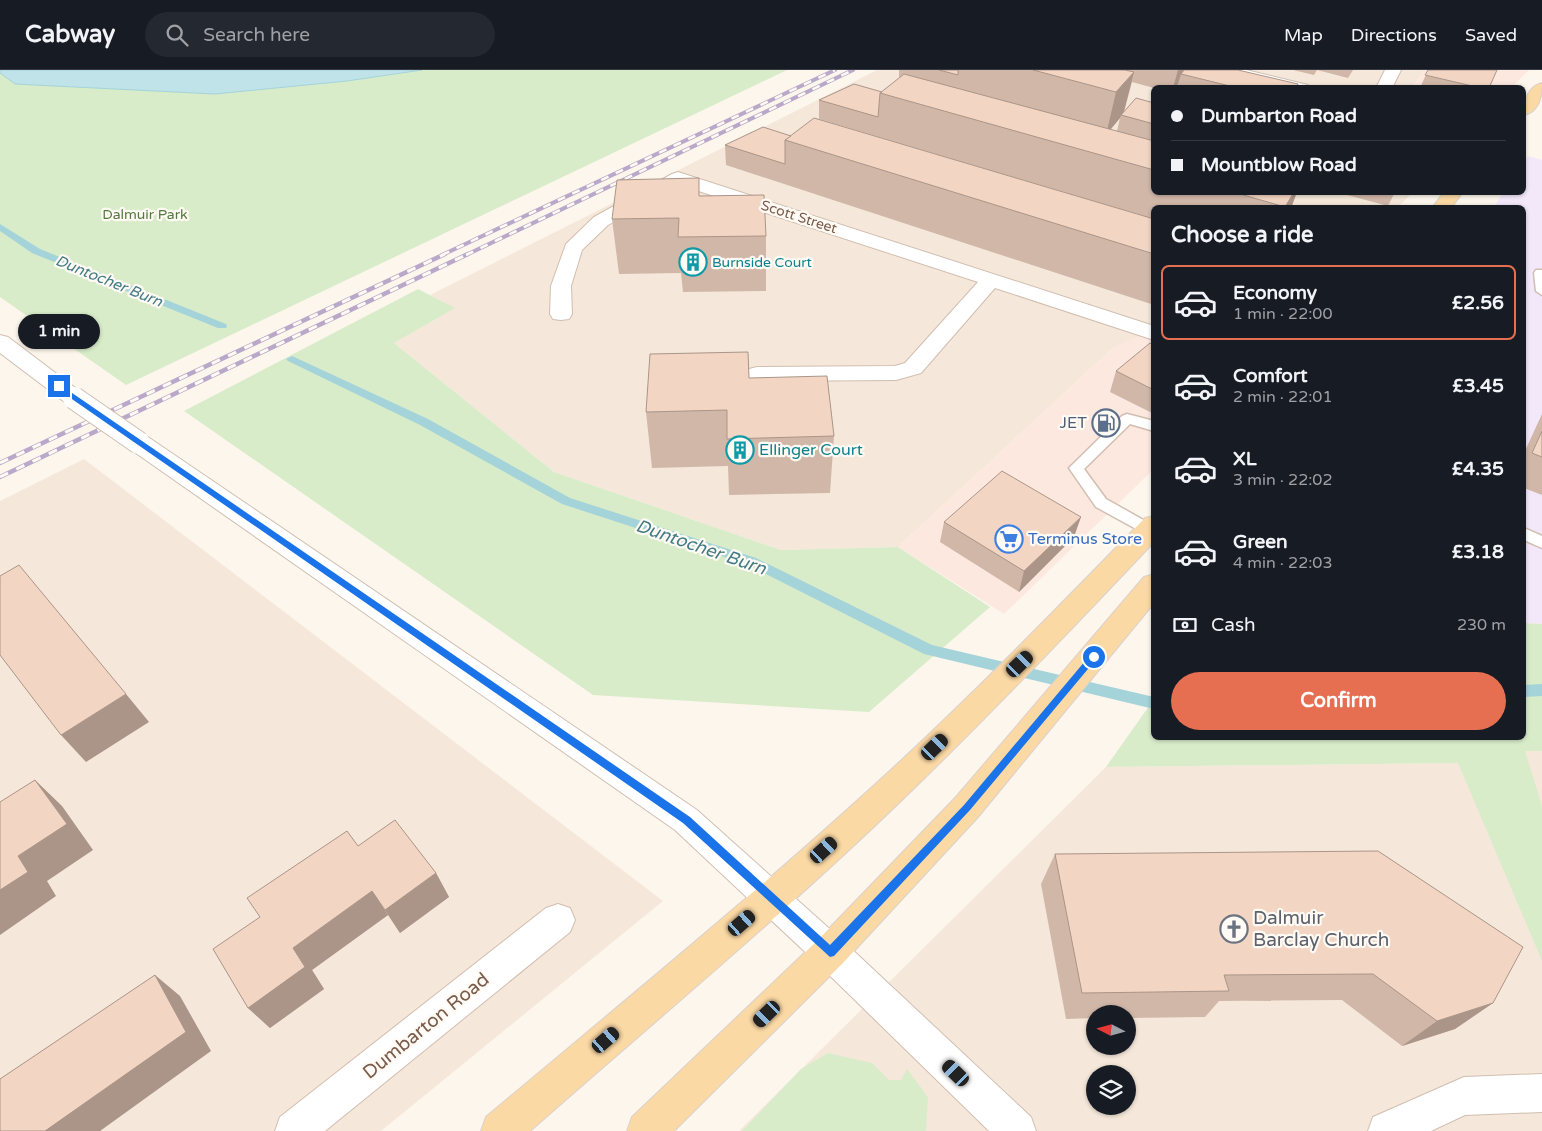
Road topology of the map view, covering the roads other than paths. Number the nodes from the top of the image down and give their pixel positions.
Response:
1 (1225, 70) edge
2 (1393, 70) edge
3 (1289, 85) edge
4 (1386, 85) edge
5 (1542, 88) edge
6 (1526, 108) edge
7 (1540, 273) dead end
8 (991, 280) junction
9 (1542, 291) edge
10 (561, 314) dead end
11 (1151, 332) edge
12 (0, 342) edge
13 (756, 374) dead end
14 (1151, 425) edge
15 (1151, 527) edge
16 (1151, 528) edge
17 (1526, 535) edge
18 (1542, 542) edge
19 (1151, 588) edge
20 (772, 897) junction
21 (558, 920) dead end
22 (830, 952) junction
23 (1542, 1093) edge
24 (1007, 1127) edge
25 (294, 1131) edge
26 (500, 1131) edge
27 (646, 1131) edge
28 (1387, 1131) edge

1 - 3 street
2 - 4 street
5 - 6 main road
7 - 9 lane
8 - 10 street, Scott Street
8 - 11 street, Scott Street
8 - 13 street
12 - 20 street, bridge
14 - 15 lane
16 - 20 main road
17 - 18 lane
19 - 22 main road
20 - 22 street
20 - 26 main road
21 - 25 street, Dumbarton Road
22 - 24 street
22 - 27 main road
23 - 28 street

